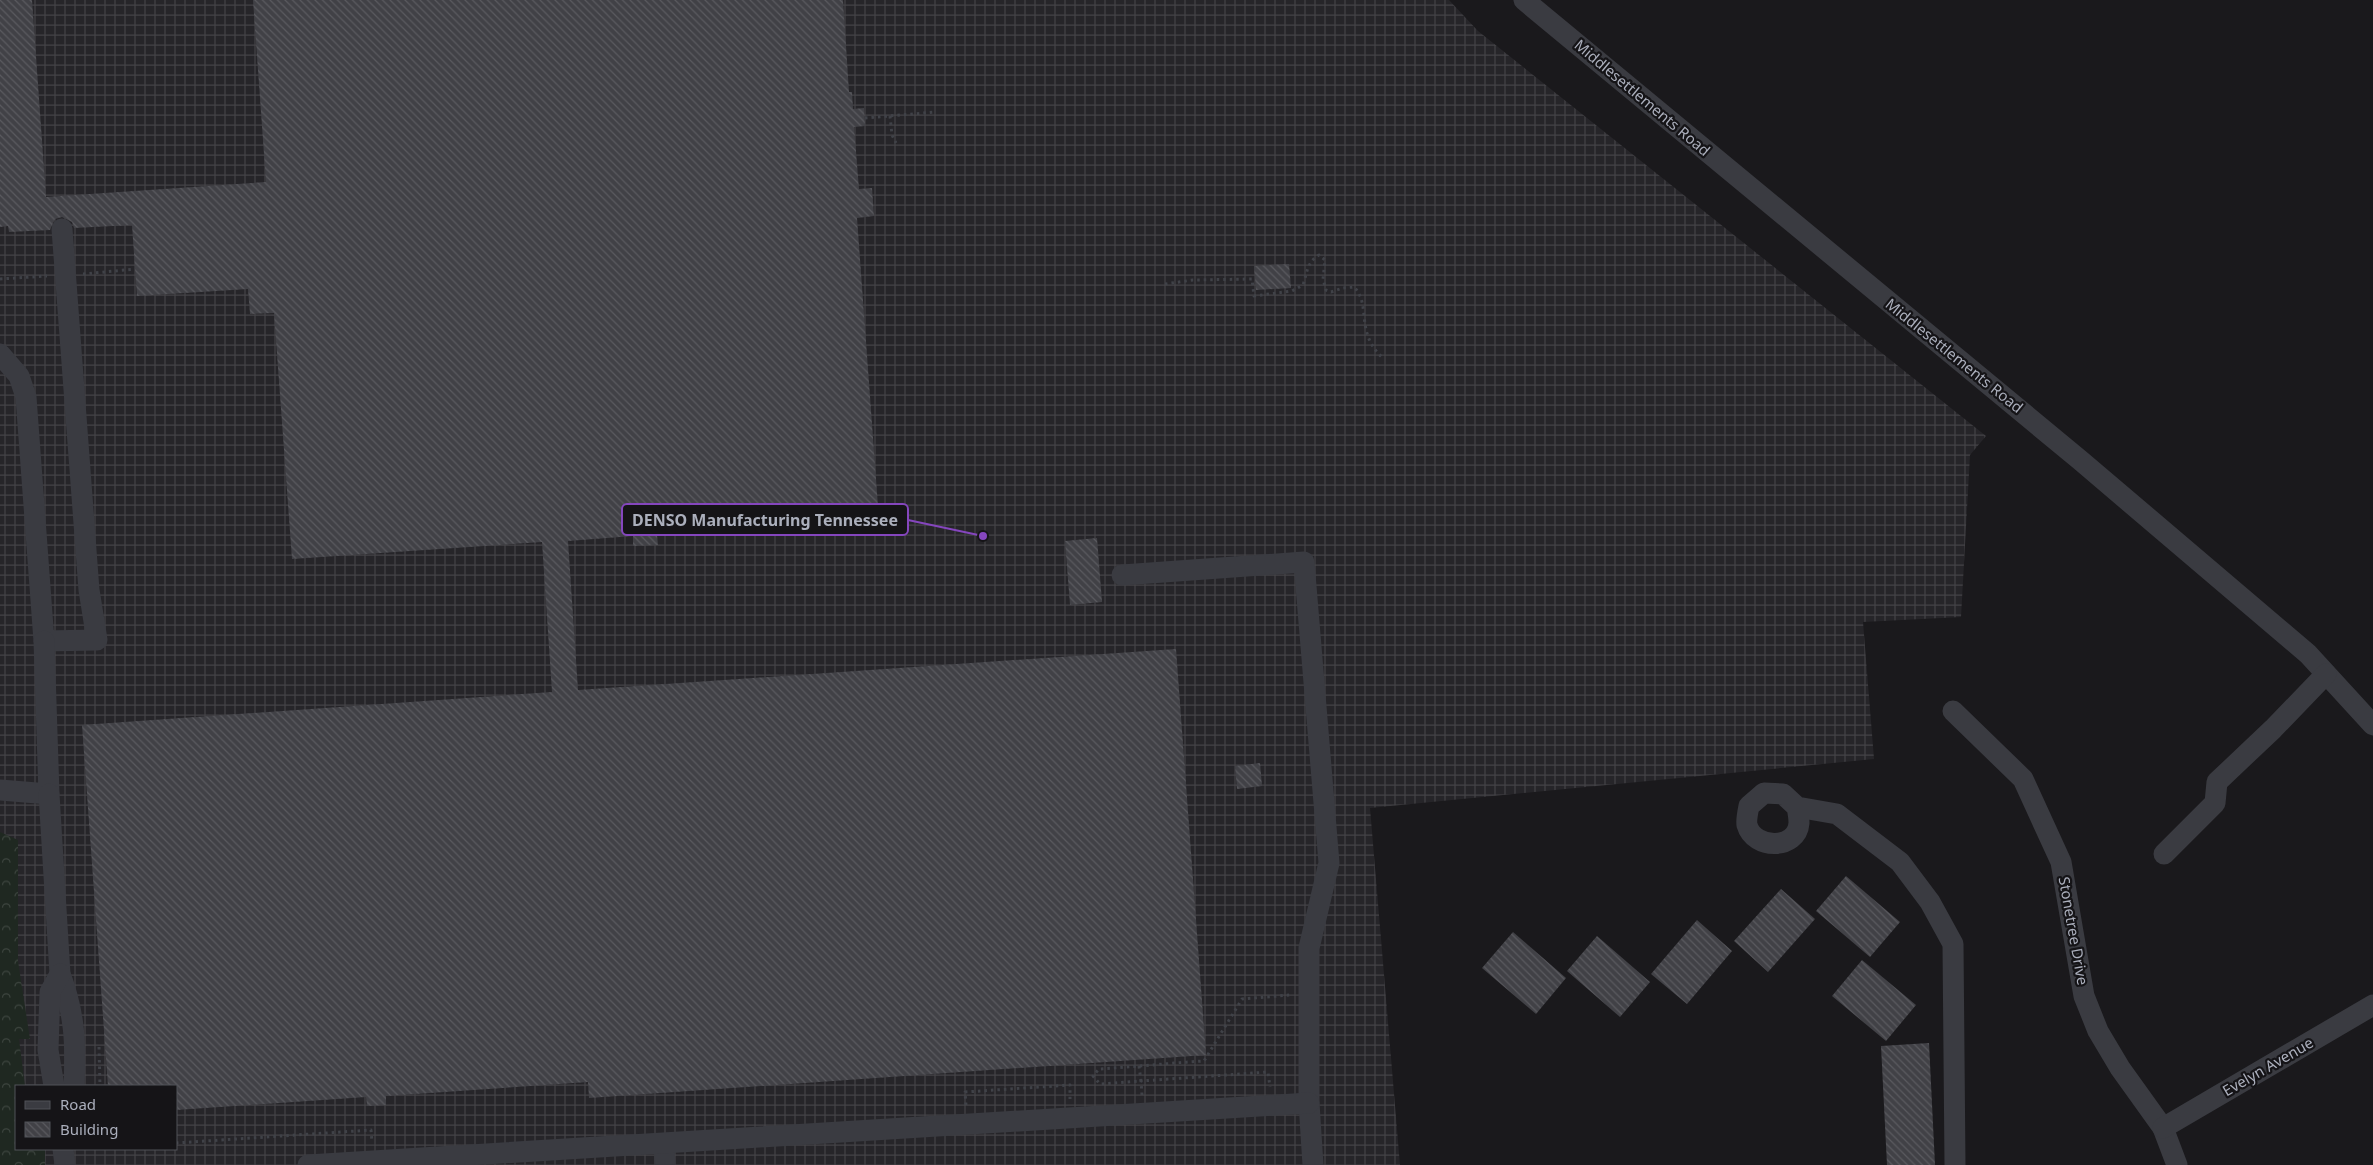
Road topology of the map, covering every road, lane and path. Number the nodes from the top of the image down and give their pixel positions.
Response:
1 (1524, 0) edge
2 (936, 112) dead end
3 (890, 116) junction
4 (865, 118) dead end
5 (896, 143) dead end
6 (62, 229) dead end
7 (1165, 284) dead end
8 (0, 354) edge
9 (1384, 359) dead end
10 (1122, 575) dead end
11 (44, 641) junction
12 (2326, 674) junction
13 (1953, 711) dead end
14 (2373, 725) edge
15 (0, 790) edge
16 (49, 794) junction
17 (1797, 807) dead end
18 (2164, 854) dead end
19 (60, 974) junction
20 (1293, 993) dead end
21 (2373, 1005) edge
22 (99, 1047) dead end
23 (1139, 1066) junction
24 (1141, 1082) junction
25 (54, 1085) edge
26 (74, 1085) edge
27 (100, 1085) edge
28 (1275, 1088) dead end
29 (1143, 1099) dead end
30 (1070, 1103) dead end
31 (1309, 1103) junction
32 (966, 1109) dead end
33 (2163, 1128) junction
34 (178, 1143) edge
35 (664, 1144) junction
36 (373, 1148) dead end
37 (63, 1150) edge
38 (69, 1150) edge
39 (67, 1165) edge
40 (308, 1165) edge
41 (665, 1165) edge
42 (1313, 1165) edge
43 (1955, 1165) edge
44 (2178, 1165) edge

1 - 12 street, Middlesettlements Road
2 - 3 path
3 - 4 path
3 - 5 path
6 - 11 street
7 - 9 path
8 - 11 street
10 - 31 street
11 - 16 street
12 - 14 street, Middlesettlements Road
12 - 18 street
13 - 33 street, Stonetree Drive
15 - 16 street
16 - 19 street
17 - 43 street
19 - 25 street
19 - 26 street
20 - 23 path
21 - 33 street, Evelyn Avenue
22 - 27 path
23 - 24 path
23 - 24 path
24 - 28 path
24 - 29 path
30 - 32 path
31 - 35 street
31 - 42 street
33 - 44 street, Stonetree Drive
34 - 36 path
35 - 40 street
35 - 41 street
37 - 39 street
38 - 39 street

